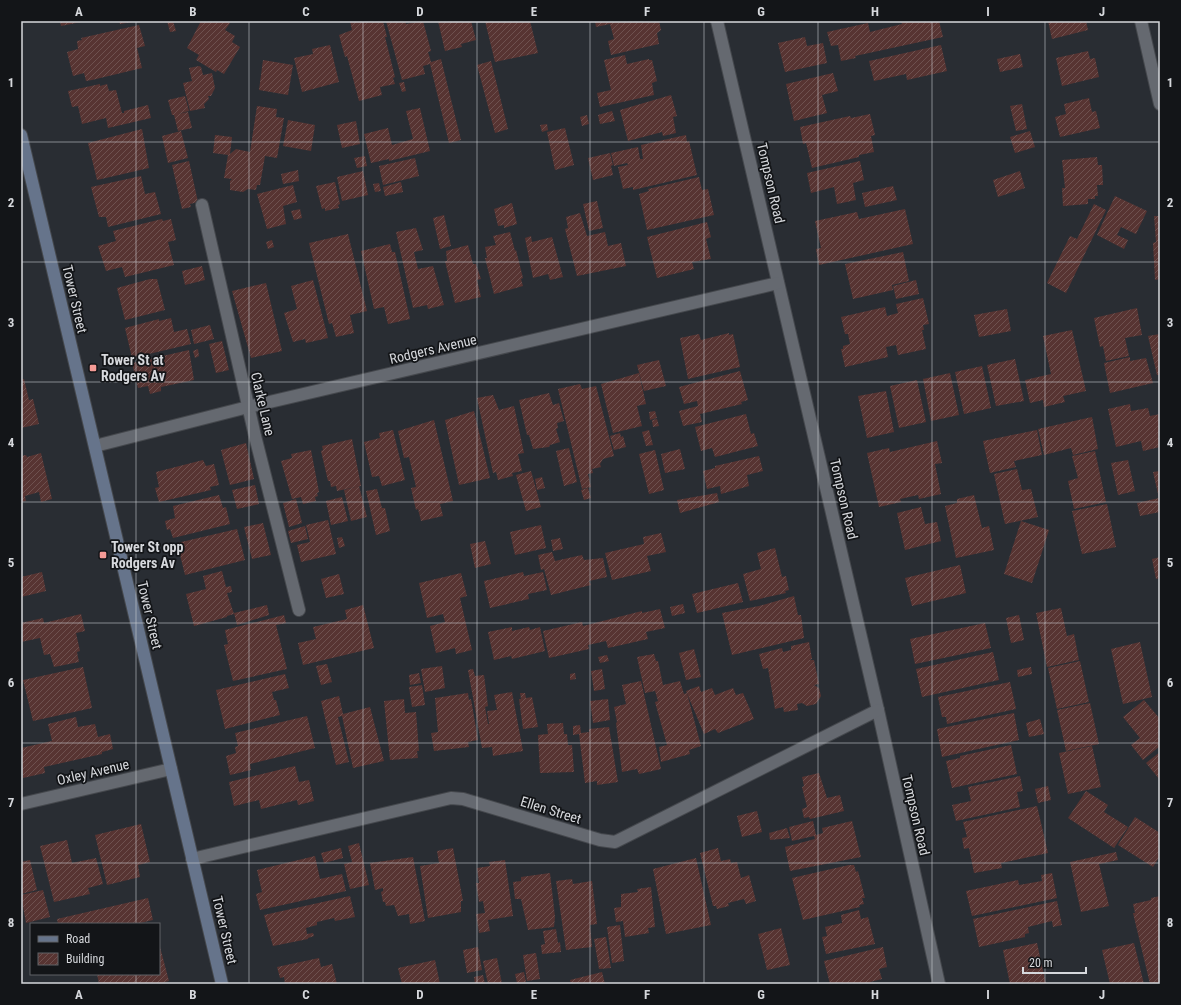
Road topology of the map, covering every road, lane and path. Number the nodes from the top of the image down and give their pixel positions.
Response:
1 (717, 21) edge
2 (1142, 21) edge
3 (1160, 104) edge
4 (21, 136) edge
5 (202, 205) dead end
6 (778, 284) junction
7 (248, 407) junction
8 (95, 446) junction
9 (299, 610) dead end
10 (878, 710) junction
11 (171, 769) junction
12 (21, 804) edge
13 (192, 859) junction
14 (222, 984) edge
15 (939, 984) edge

1 - 6 street, Tompson Road
2 - 3 street
4 - 8 main road, Tower Street
5 - 7 street, Clarke Lane
6 - 7 street, Rodgers Avenue
6 - 10 street, Tompson Road
7 - 8 street, Rodgers Avenue
7 - 9 street, Clarke Lane
8 - 11 main road, Tower Street
10 - 13 street, Ellen Street
10 - 15 street, Tompson Road
11 - 12 street, Oxley Avenue
11 - 13 main road, Tower Street
13 - 14 main road, Tower Street

